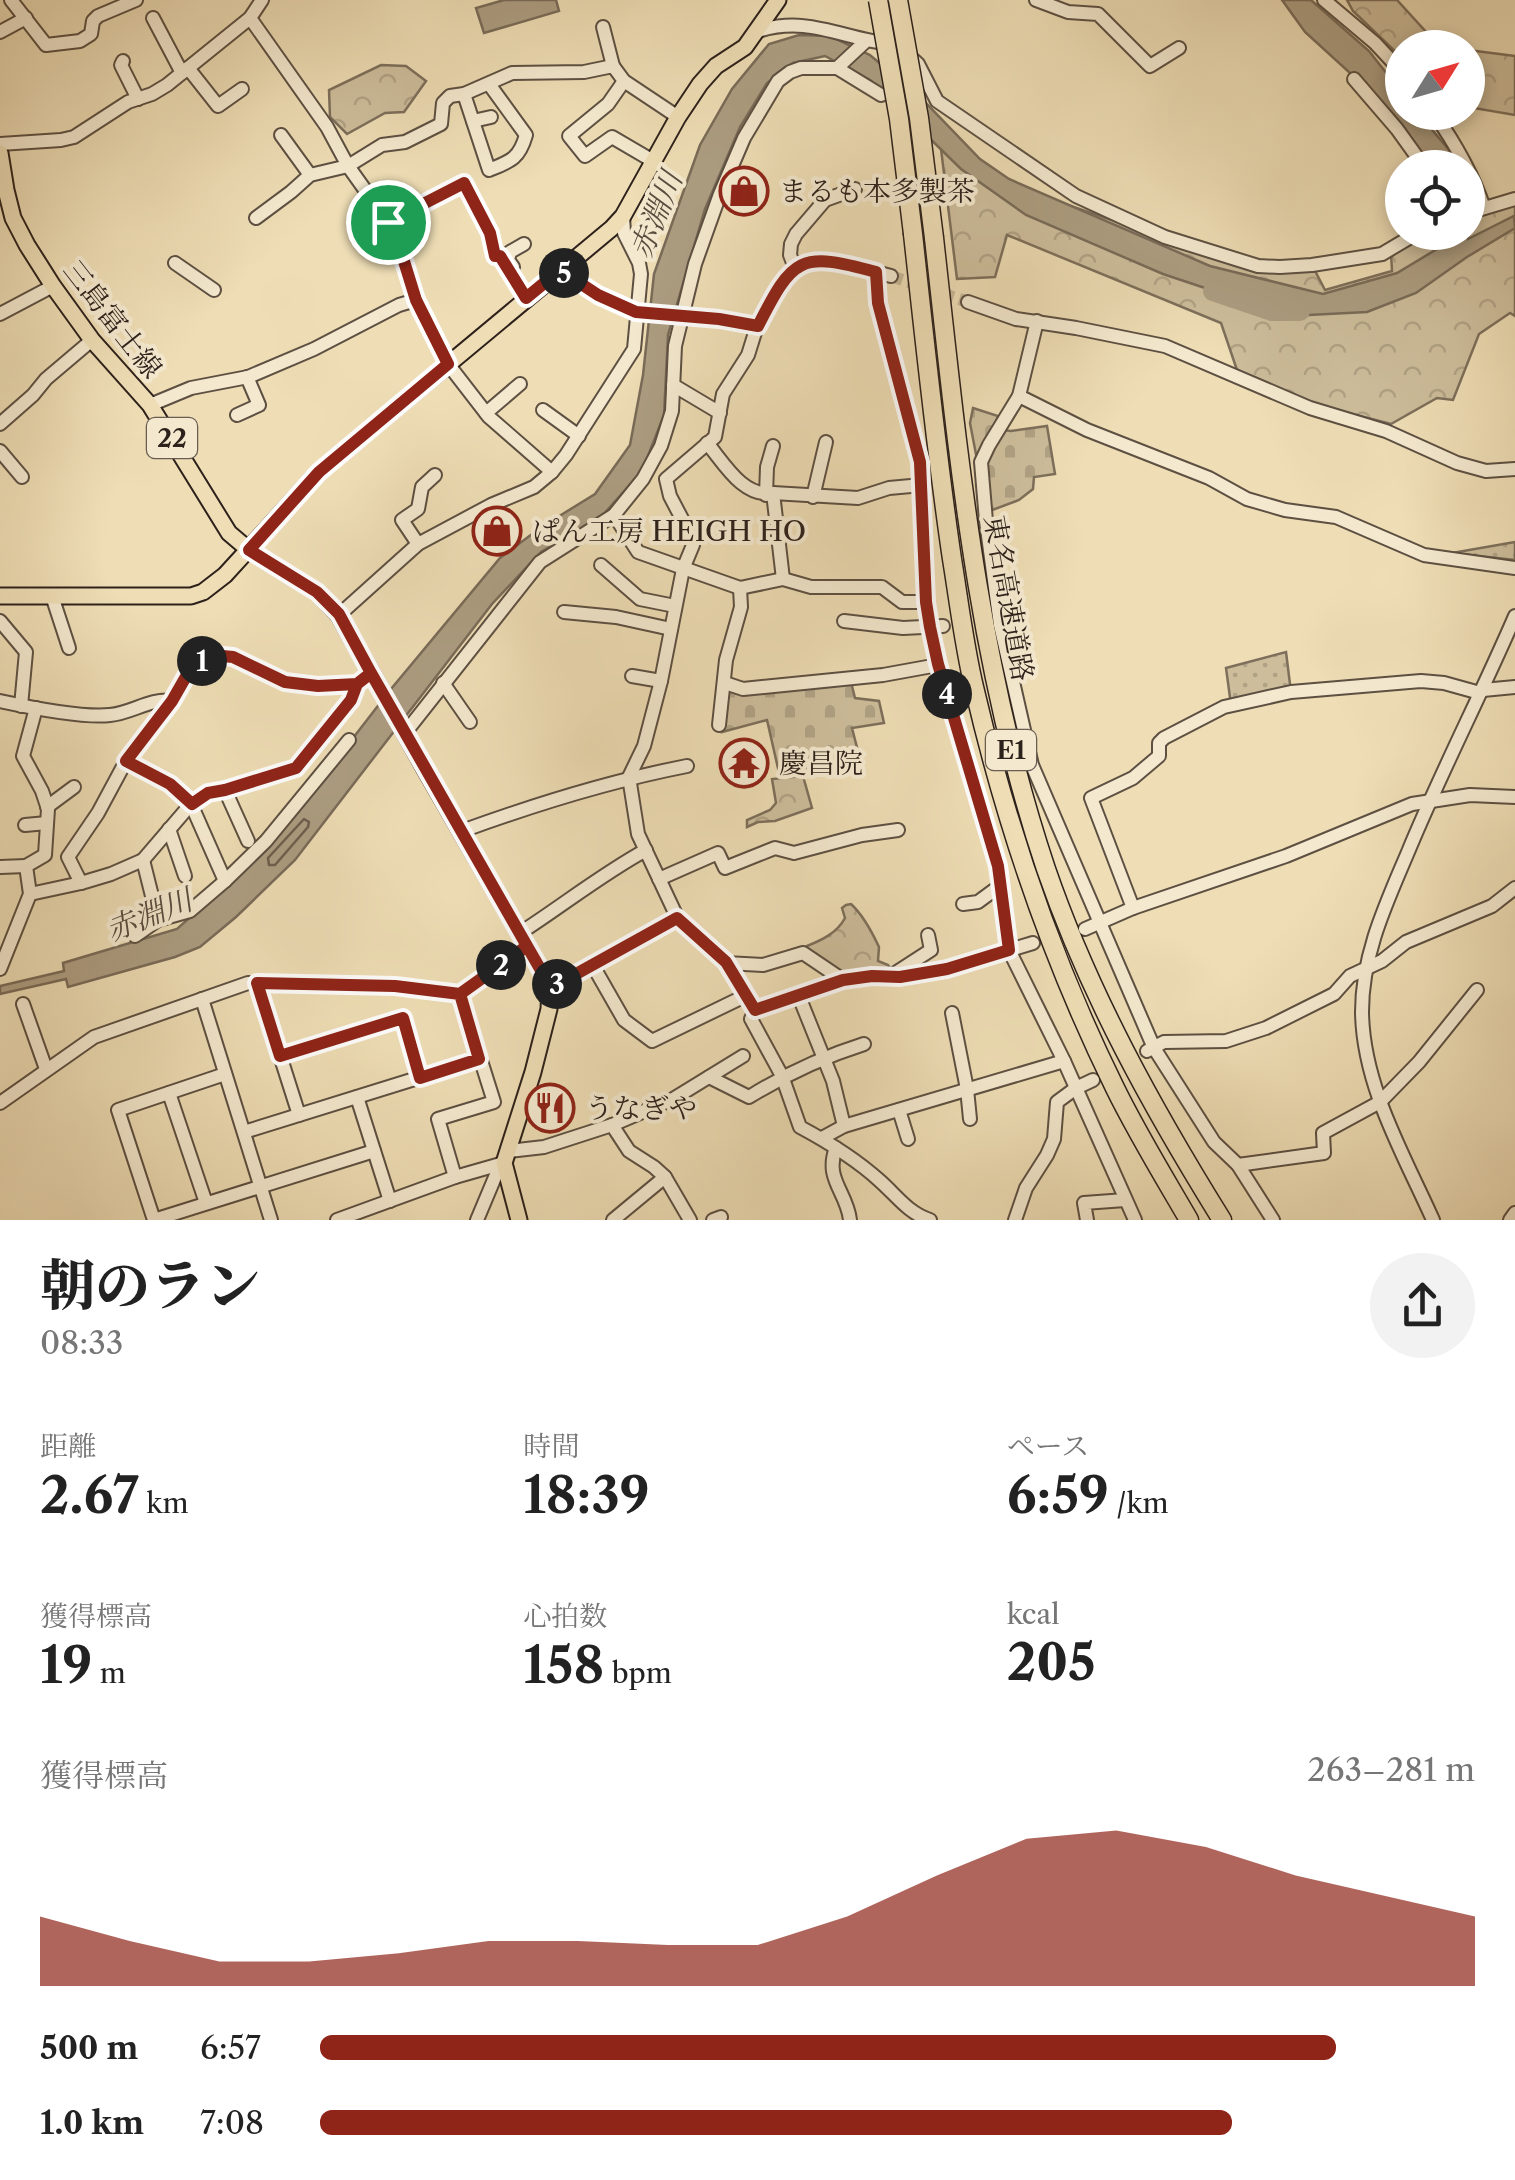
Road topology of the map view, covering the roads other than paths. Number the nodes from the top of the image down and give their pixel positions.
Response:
1 (11, 0) edge
2 (136, 0) edge
3 (262, 0) edge
4 (778, 0) edge
5 (878, 0) edge
6 (898, 0) edge
7 (1036, 0) edge
8 (1324, 0) edge
9 (26, 18) junction
10 (152, 18) dead end
11 (250, 18) junction
12 (604, 27) dead end
13 (0, 32) edge
14 (758, 32) junction
15 (862, 44) junction
16 (1179, 48) dead end
17 (1385, 53) edge
18 (123, 61) dead end
19 (613, 66) junction
20 (838, 68) junction
21 (185, 70) junction
22 (1354, 79) dead end
23 (624, 81) junction
24 (489, 84) junction
25 (242, 89) dead end
26 (464, 94) junction
27 (880, 95) dead end
28 (138, 99) junction
29 (492, 117) dead end
30 (678, 117) junction
31 (473, 121) junction
32 (281, 135) dead end
33 (0, 144) edge
34 (1412, 150) edge
35 (0, 153) edge
36 (653, 161) junction
37 (348, 166) junction
38 (310, 175) junction
39 (855, 189) dead end
40 (1515, 199) edge
41 (1485, 207) edge
42 (622, 216) junction
43 (256, 218) dead end
44 (388, 222) junction
45 (524, 244) dead end
46 (1389, 250) edge
47 (175, 263) dead end
48 (795, 268) junction
49 (560, 270) junction
50 (876, 272) junction
51 (891, 276) tunnel mouth
52 (53, 286) junction
53 (214, 290) dead end
54 (529, 296) junction
55 (416, 300) junction
56 (968, 302) tunnel mouth
57 (636, 312) junction
58 (0, 314) edge
59 (682, 315) junction
60 (1037, 321) junction
61 (758, 326) junction
62 (92, 340) junction
63 (448, 364) junction
64 (247, 377) junction
65 (520, 384) dead end
66 (673, 385) junction
67 (1019, 396) junction
68 (150, 405) junction
69 (543, 410) dead end
70 (486, 413) junction
71 (720, 413) junction
72 (3, 415) edge
73 (236, 415) dead end
74 (578, 436) junction
75 (826, 442) dead end
76 (707, 443) junction
77 (774, 446) dead end
78 (0, 450) edge
79 (1515, 469) edge
80 (552, 472) junction
81 (435, 475) dead end
82 (22, 477) dead end
83 (922, 485) junction
84 (769, 494) junction
85 (814, 497) junction
86 (614, 514) junction
87 (418, 544) junction
88 (249, 550) junction
89 (601, 564) dead end
90 (682, 568) junction
91 (1515, 568) edge
92 (784, 580) junction
93 (740, 588) junction
94 (0, 596) edge
95 (52, 596) junction
96 (926, 602) junction
97 (675, 606) junction
98 (564, 612) dead end
99 (339, 614) junction
100 (1515, 616) edge
101 (0, 621) edge
102 (844, 622) dead end
103 (936, 627) junction
104 (671, 629) junction
105 (69, 648) dead end
106 (938, 664) junction
107 (371, 673) junction
108 (632, 676) dead end
109 (661, 681) junction
110 (444, 683) junction
111 (725, 683) junction
112 (357, 684) junction
113 (1515, 687) edge
114 (1482, 691) junction
115 (0, 700) edge
116 (172, 701) junction
117 (21, 706) junction
118 (36, 708) junction
119 (470, 722) dead end
120 (718, 725) dead end
121 (404, 732) junction
122 (348, 740) dead end
123 (126, 761) junction
124 (687, 766) dead end
125 (629, 777) junction
126 (74, 788) dead end
127 (225, 790) junction
128 (1515, 798) edge
129 (1429, 802) junction
130 (192, 804) junction
131 (48, 807) junction
132 (25, 824) dead end
133 (47, 824) junction
134 (169, 829) junction
135 (898, 830) dead end
136 (462, 831) junction
137 (248, 842) dead end
138 (646, 850) junction
139 (144, 860) junction
140 (26, 866) junction
141 (0, 867) edge
142 (184, 876) dead end
143 (659, 879) junction
144 (226, 881) junction
145 (82, 883) junction
146 (1001, 885) junction
147 (1515, 888) edge
148 (30, 894) junction
149 (963, 904) dead end
150 (1134, 908) junction
151 (677, 918) junction
152 (158, 920) junction
153 (1092, 926) junction
154 (928, 934) dead end
155 (135, 936) dead end
156 (524, 940) junction
157 (1033, 943) dead end
158 (1009, 950) junction
159 (3, 954) edge
160 (726, 962) junction
161 (592, 964) junction
162 (0, 969) edge
163 (1365, 969) junction
164 (896, 977) junction
165 (843, 980) junction
166 (257, 983) junction
167 (550, 986) junction
168 (1477, 990) dead end
169 (460, 994) junction
170 (798, 994) junction
171 (747, 995) junction
172 (202, 999) junction
173 (23, 1004) dead end
174 (755, 1010) junction
175 (952, 1013) dead end
176 (864, 1044) dead end
177 (1150, 1050) junction
178 (280, 1056) junction
179 (743, 1056) dead end
180 (825, 1056) junction
181 (479, 1059) junction
182 (1064, 1061) junction
183 (46, 1068) junction
184 (226, 1074) junction
185 (709, 1076) junction
186 (782, 1076) junction
187 (420, 1078) junction
188 (1093, 1080) dead end
189 (1076, 1088) junction
190 (967, 1090) junction
191 (170, 1093) junction
192 (357, 1097) junction
193 (1380, 1102) junction
194 (0, 1103) edge
195 (899, 1110) junction
196 (298, 1115) junction
197 (970, 1119) dead end
198 (612, 1125) junction
199 (844, 1126) junction
200 (244, 1132) junction
201 (822, 1138) junction
202 (908, 1139) dead end
203 (836, 1148) junction
204 (374, 1150) junction
205 (507, 1157) junction
206 (1238, 1165) junction
207 (455, 1177) junction
208 (664, 1177) junction
209 (260, 1186) junction
210 (1125, 1200) junction
211 (390, 1201) junction
212 (206, 1203) junction
213 (376, 1214) edge
214 (1515, 1214) edge
215 (918, 1219) edge
216 (154, 1220) edge
217 (272, 1220) edge
218 (337, 1220) edge
219 (476, 1220) edge
220 (518, 1220) edge
221 (613, 1220) edge
222 (690, 1220) edge
223 (850, 1220) edge
224 (1015, 1220) edge
225 (1086, 1220) edge
226 (1136, 1220) edge
227 (1190, 1220) edge
228 (1222, 1220) edge
229 (1272, 1220) edge
230 (1433, 1220) edge
231 (1510, 1220) edge

1 - 9 street
2 - 9 street
3 - 11 street
4 - 14 main road
5 - 227 highway, 東名高速道路 / E1, bridge
6 - 228 highway, 東名高速道路 / E1, bridge
7 - 16 street
8 - 17 street
9 - 13 street
10 - 21 street
11 - 21 street
11 - 37 street
12 - 19 street
14 - 15 street
14 - 30 main road
15 - 20 street
15 - 46 street
18 - 28 street
19 - 23 street
19 - 24 street
20 - 27 street
20 - 59 street
21 - 25 street
21 - 28 street
22 - 34 street
23 - 30 street
23 - 36 street
24 - 26 street
24 - 31 street
26 - 31 street
26 - 37 street
28 - 33 street
29 - 31 street
30 - 36 main road
32 - 38 street
35 - 52 main road, 三島富士線 / 22
36 - 42 main road
37 - 38 street
37 - 44 street
38 - 43 street
39 - 48 street
40 - 41 street
42 - 49 main road
42 - 57 street
44 - 54 street
44 - 55 street
45 - 54 street
47 - 53 street
48 - 50 street
48 - 61 street
49 - 54 main road
49 - 57 street
50 - 51 street
50 - 83 street
52 - 58 street
52 - 62 main road, 三島富士線 / 22
54 - 63 main road
55 - 63 street
55 - 64 street
56 - 60 street
57 - 59 street
57 - 74 street
59 - 61 street
59 - 66 street
60 - 67 street
60 - 79 street
61 - 71 street
62 - 68 main road, 三島富士線 / 22
62 - 72 street
63 - 70 street
63 - 88 main road
64 - 68 street
64 - 73 street
65 - 70 street
66 - 71 street
66 - 86 street
67 - 91 street
67 - 153 street
68 - 88 main road, 三島富士線 / 22
69 - 74 street
70 - 80 street
71 - 76 street
74 - 80 street
75 - 85 street
76 - 84 street
76 - 90 street
77 - 84 street
78 - 82 street
80 - 87 street
81 - 87 street
83 - 85 street
83 - 96 street
84 - 85 street
84 - 92 street
86 - 90 street
86 - 110 street
87 - 99 street
88 - 95 main road
88 - 99 main road, 三島富士線 / 22
89 - 97 street
90 - 93 street
90 - 97 street
92 - 93 street
92 - 96 street
93 - 111 street
94 - 95 main road
95 - 105 street
96 - 103 street
97 - 104 street
98 - 104 street
99 - 107 main road, 三島富士線 / 22
100 - 114 street
101 - 117 street
102 - 103 street
103 - 106 street
104 - 109 street
106 - 111 street
106 - 146 street
107 - 112 street
107 - 121 main road, 三島富士線 / 22
108 - 109 street
109 - 125 street
110 - 119 street
110 - 121 street
111 - 120 street
112 - 116 street
112 - 127 street
113 - 114 street
114 - 129 street
114 - 150 street
115 - 117 street
116 - 118 street
116 - 123 street
117 - 118 street
118 - 131 street
121 - 136 main road, 三島富士線 / 22
122 - 144 street
123 - 130 street
123 - 145 street
124 - 125 street
125 - 136 street
125 - 138 street
126 - 131 street
127 - 130 street
127 - 137 street
128 - 129 street
129 - 150 street
129 - 163 street
130 - 134 street
130 - 144 street
131 - 133 street
132 - 133 street
133 - 140 street
134 - 139 street
134 - 142 street
135 - 143 street
136 - 156 main road, 三島富士線 / 22
138 - 143 street
138 - 156 street
139 - 145 street
139 - 152 street
140 - 141 street
140 - 148 street
143 - 151 street
144 - 152 street
145 - 148 street
146 - 149 street
146 - 158 street
147 - 163 street
148 - 159 street
150 - 153 street
151 - 160 street
151 - 161 street
152 - 155 street
153 - 177 street
154 - 164 street
156 - 167 main road, 三島富士線 / 22
156 - 169 street
157 - 158 street
158 - 164 street
158 - 182 street
159 - 162 street
160 - 165 street
160 - 171 street
161 - 167 street
161 - 171 street
163 - 177 street
163 - 193 street
164 - 165 street
165 - 170 street
166 - 169 street
166 - 172 street
166 - 178 street
167 - 205 main road
168 - 193 street
169 - 181 street
170 - 174 street
170 - 180 street
171 - 174 street
172 - 183 street
172 - 184 street
173 - 183 street
174 - 186 street
175 - 190 street
176 - 180 street
177 - 206 street
178 - 187 street
178 - 196 street
179 - 185 street
180 - 186 street
180 - 199 street
181 - 187 street
181 - 207 street
182 - 189 street
182 - 190 street
183 - 194 street
184 - 191 street
184 - 200 street
185 - 186 street
185 - 198 street
186 - 201 street
187 - 192 street
188 - 189 street
189 - 210 street
189 - 224 street
190 - 195 street
190 - 197 street
191 - 212 street
191 - 216 street
192 - 196 street
192 - 204 street
193 - 206 street
193 - 230 street
195 - 199 street
195 - 202 street
196 - 200 street
198 - 205 street
198 - 208 street
199 - 201 street
200 - 209 street
201 - 203 street
203 - 215 street
203 - 223 street
204 - 209 street
204 - 211 street
205 - 207 street
205 - 219 street
205 - 220 main road
206 - 229 street
207 - 211 street
208 - 221 street
208 - 222 street
209 - 212 street
209 - 217 street
210 - 225 street
210 - 226 street
211 - 213 street
212 - 216 street
213 - 218 street
214 - 231 street

